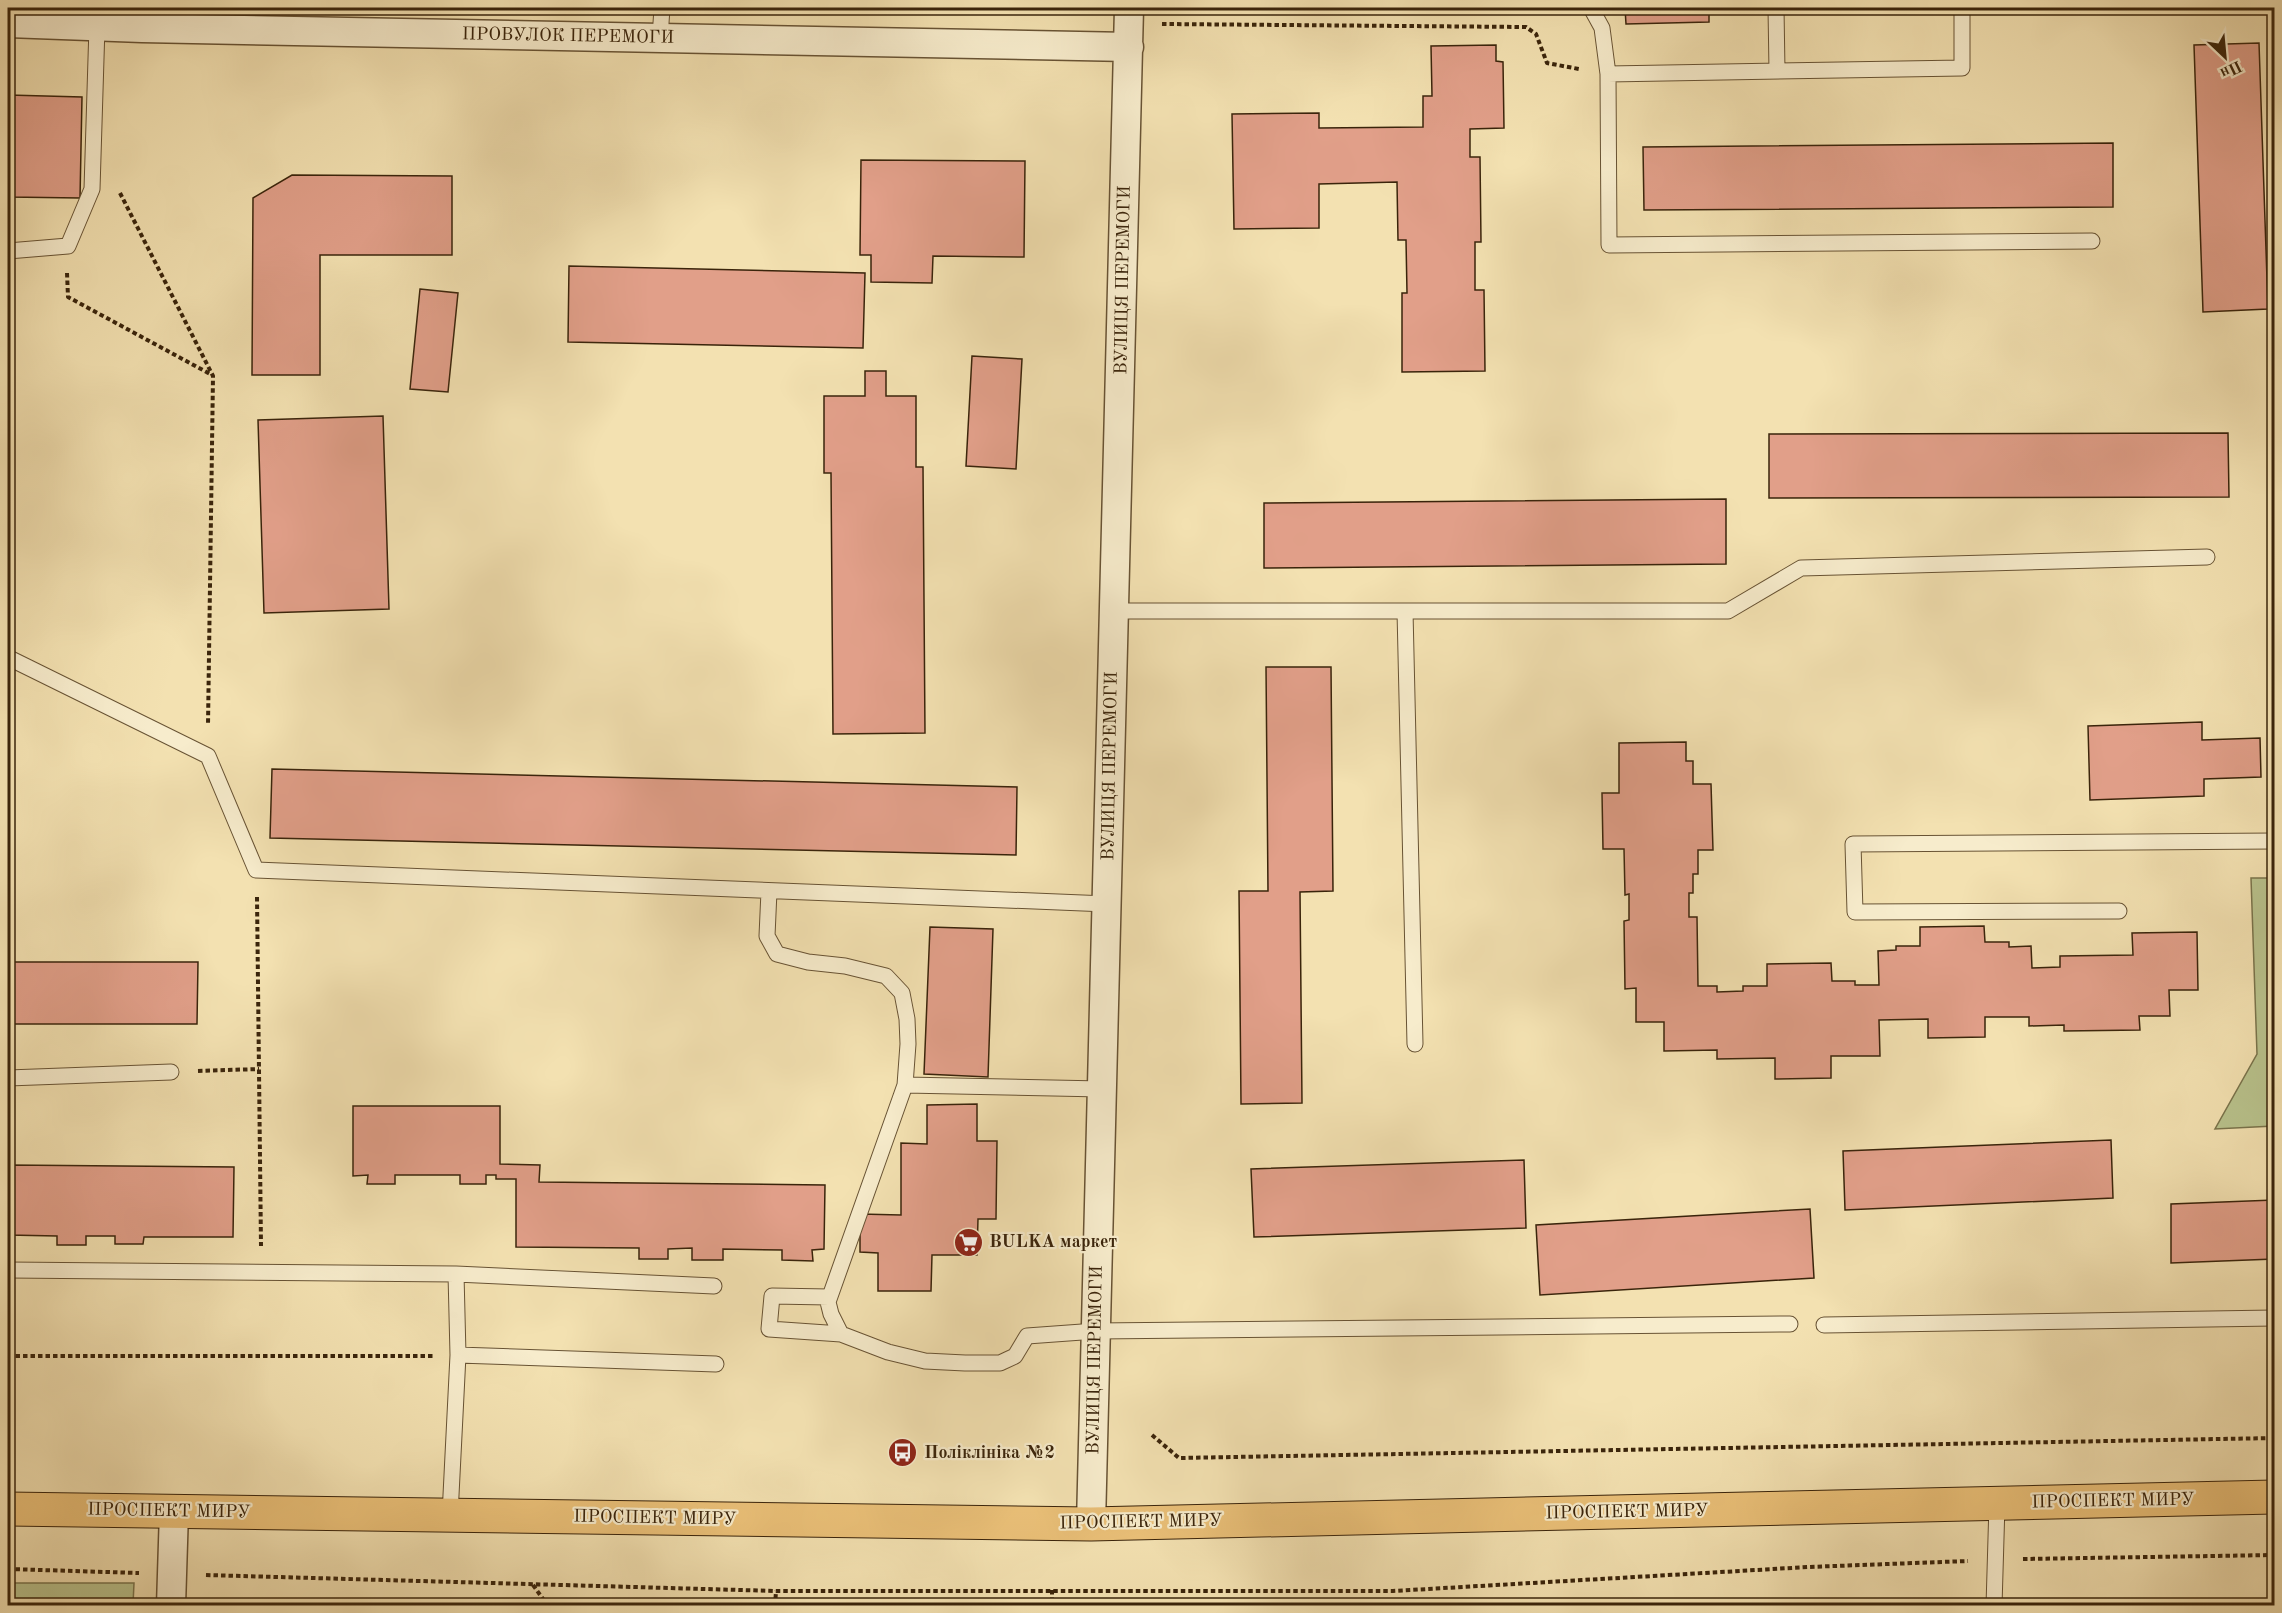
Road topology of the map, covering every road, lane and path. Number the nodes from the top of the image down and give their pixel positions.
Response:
1 (662, 8) edge
2 (1591, 8) edge
3 (1776, 8) edge
4 (1962, 8) edge
5 (8, 23) edge
6 (97, 26) junction
7 (1129, 26) edge
8 (660, 38) junction
9 (1777, 71) junction
10 (1608, 74) junction
11 (119, 192) dead end
12 (2092, 241) dead end
13 (8, 251) edge
14 (67, 275) dead end
15 (213, 375) junction
16 (8, 460) edge
17 (2207, 557) dead end
18 (1114, 611) junction
19 (1405, 611) junction
20 (9, 658) joint
21 (208, 756) junction
22 (2274, 840) edge
23 (256, 870) junction
24 (769, 891) junction
25 (1107, 904) junction
26 (2119, 911) dead end
27 (1415, 1044) dead end
28 (259, 1069) junction
29 (171, 1072) joint
30 (8, 1078) edge
31 (905, 1085) junction
32 (1102, 1089) junction
33 (8, 1270) edge
34 (262, 1271) junction
35 (456, 1274) junction
36 (714, 1286) dead end
37 (829, 1297) junction
38 (2274, 1318) edge
39 (1790, 1324) dead end
40 (1824, 1325) dead end
41 (1096, 1332) junction
42 (841, 1334) junction
43 (458, 1355) junction
44 (8, 1356) edge
45 (716, 1364) dead end
46 (1152, 1435) dead end
47 (2274, 1438) edge
48 (2274, 1497) edge
49 (1997, 1504) junction
50 (8, 1509) edge
51 (174, 1511) junction
52 (450, 1515) junction
53 (1091, 1524) junction
54 (2274, 1555) edge
55 (1996, 1560) junction
56 (8, 1569) edge
57 (173, 1574) junction
58 (533, 1585) junction
59 (1052, 1590) junction
60 (776, 1591) junction
61 (171, 1605) edge
62 (548, 1605) edge
63 (775, 1605) edge
64 (1052, 1605) edge
65 (1994, 1605) edge

1 - 8 lane
2 - 10 lane
3 - 9 lane
4 - 9 lane
5 - 6 street, ПРОВУЛОК ПЕРЕМОГИ
6 - 8 street, ПРОВУЛОК ПЕРЕМОГИ
6 - 13 lane
7 - 8 street, ПРОВУЛОК ПЕРЕМОГИ
7 - 10 path
7 - 18 street, ВУЛИЦЯ ПЕРЕМОГИ
9 - 10 lane
10 - 12 lane
11 - 15 path
14 - 15 path
15 - 21 path
16 - 20 path
17 - 19 lane
18 - 19 lane
18 - 25 street, ВУЛИЦЯ ПЕРЕМОГИ
19 - 27 lane
20 - 21 lane
21 - 23 lane
22 - 26 lane
23 - 24 lane
23 - 28 path
24 - 25 lane
24 - 31 lane
25 - 32 street, ВУЛИЦЯ ПЕРЕМОГИ
28 - 29 path
28 - 34 path
29 - 30 lane
31 - 32 lane
31 - 37 lane
32 - 41 street, ВУЛИЦЯ ПЕРЕМОГИ
33 - 34 lane
34 - 35 lane
35 - 36 lane
35 - 43 lane
37 - 42 lane
37 - 42 lane
38 - 40 lane
39 - 41 lane
41 - 42 lane
41 - 53 street, ВУЛИЦЯ ПЕРЕМОГИ
43 - 44 path
43 - 45 lane
43 - 52 lane
46 - 47 path
48 - 49 main road, ПРОСПЕКТ МИРУ
49 - 53 main road, ПРОСПЕКТ МИРУ
49 - 55 lane
50 - 51 main road, ПРОСПЕКТ МИРУ
51 - 52 main road, ПРОСПЕКТ МИРУ
51 - 57 street
52 - 53 main road, ПРОСПЕКТ МИРУ
54 - 55 path
55 - 59 path
55 - 65 lane
56 - 57 path
57 - 58 path
57 - 61 street
58 - 60 path
58 - 62 path
59 - 60 path
59 - 64 path
60 - 63 path

